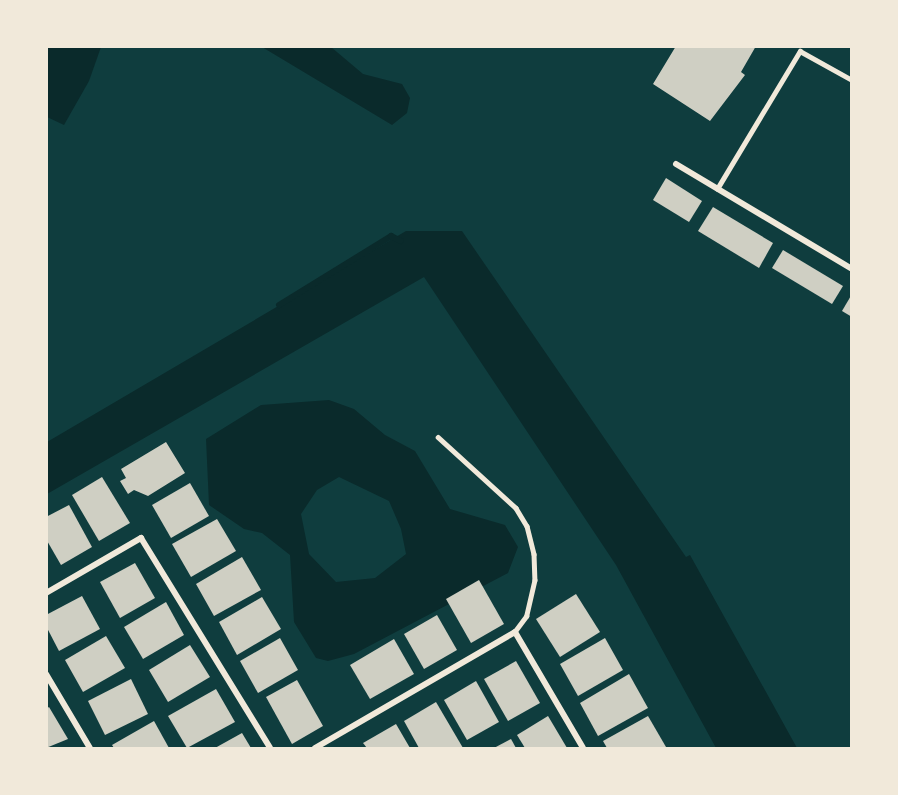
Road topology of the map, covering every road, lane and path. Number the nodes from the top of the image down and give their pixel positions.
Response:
1 (852, 80) edge
2 (676, 164) dead end
3 (717, 189) junction
4 (852, 268) edge
5 (438, 436) dead end
6 (46, 593) edge
7 (515, 632) junction
8 (46, 674) edge
9 (90, 748) edge
10 (270, 748) edge
11 (315, 748) edge
12 (583, 748) edge

1 - 3 lane
2 - 3 street
3 - 4 street
5 - 7 lane
6 - 10 street
7 - 11 street
7 - 12 street
8 - 9 street

